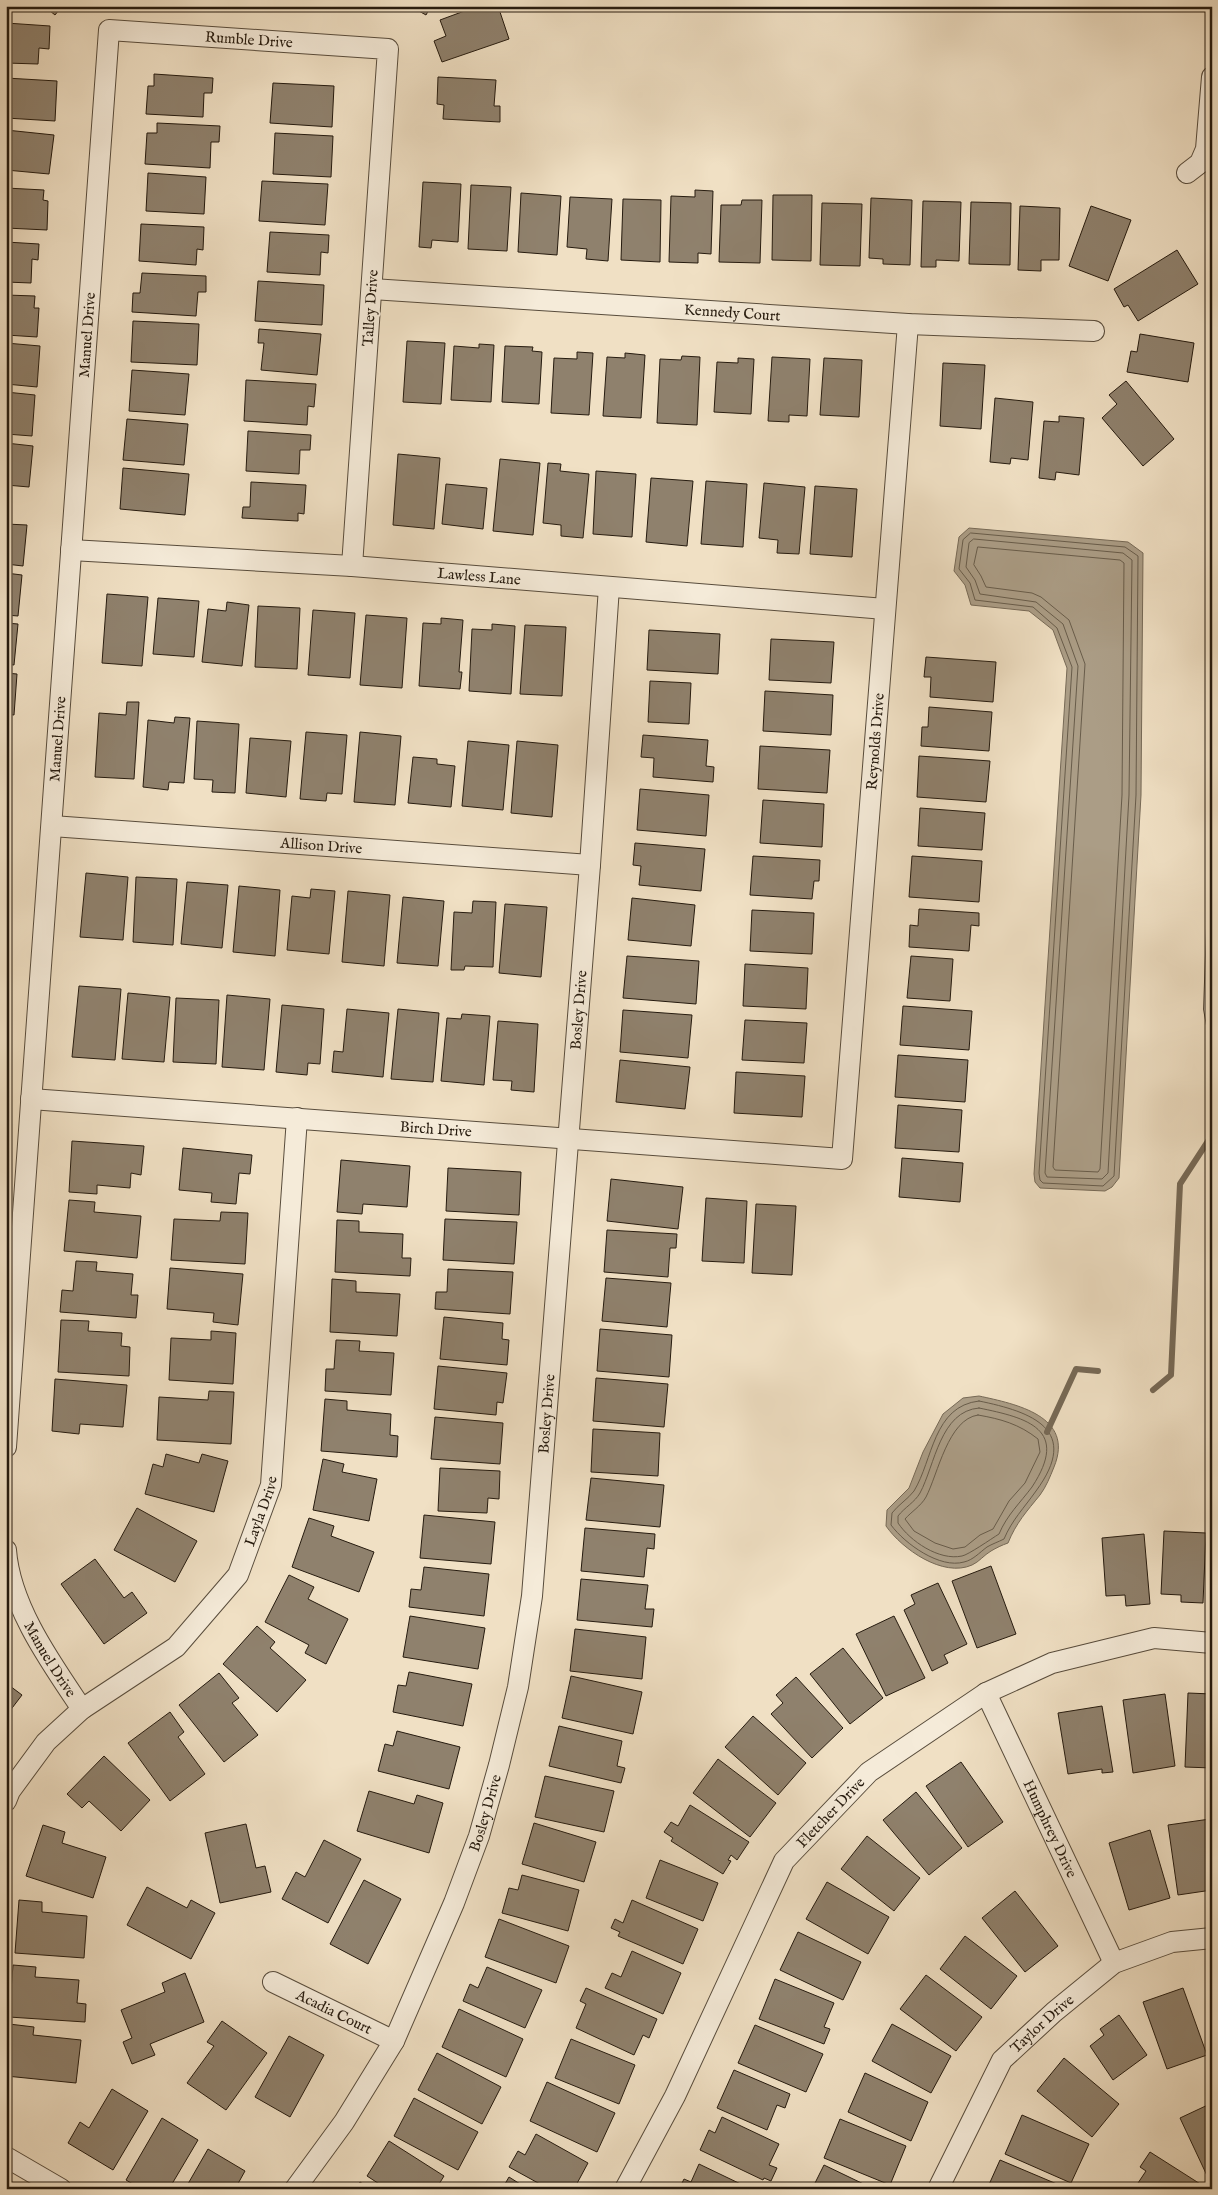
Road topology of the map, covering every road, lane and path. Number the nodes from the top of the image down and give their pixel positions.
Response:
1 (109, 30) joint
2 (388, 49) joint
3 (1212, 77) edge
4 (1187, 173) dead end
5 (372, 289) junction
6 (908, 324) junction
7 (1094, 331) dead end
8 (71, 550) junction
9 (352, 566) junction
10 (609, 587) junction
11 (885, 609) junction
12 (52, 826) junction
13 (590, 865) junction
14 (1212, 928) edge
15 (1212, 1025) edge
16 (31, 1099) junction
17 (297, 1118) junction
18 (567, 1138) junction
19 (842, 1159) joint
20 (6, 1447) edge
21 (6, 1550) edge
22 (1212, 1643) edge
23 (986, 1693) junction
24 (82, 1709) junction
25 (6, 1801) edge
26 (1212, 1938) edge
27 (1114, 1963) junction
28 (273, 1982) dead end
29 (394, 2041) junction
30 (6, 2157) edge
31 (61, 2189) edge
32 (295, 2189) edge
33 (625, 2189) edge
34 (938, 2189) edge

1 - 2 street, Rumble Drive
1 - 8 street, Manuel Drive
2 - 5 street, Talley Drive
3 - 4 street
5 - 6 street, Kennedy Court
5 - 9 street, Talley Drive
6 - 7 street, Kennedy Court
6 - 11 street, Reynolds Drive
8 - 9 street, Lawless Lane
8 - 12 street, Manuel Drive
9 - 10 street, Lawless Lane
10 - 11 street, Lawless Lane
10 - 13 street, Bosley Drive
11 - 19 street, Reynolds Drive
12 - 13 street, Allison Drive
12 - 16 street, Manuel Drive
13 - 18 street, Bosley Drive
14 - 15 lane
16 - 17 street, Birch Drive
16 - 20 street, Manuel Drive
17 - 18 street, Birch Drive
17 - 24 street, Layla Drive
18 - 19 street, Birch Drive
18 - 29 street, Bosley Drive
21 - 24 street, Manuel Drive
22 - 23 street, Fletcher Drive
23 - 27 street, Humphrey Drive
23 - 33 street, Fletcher Drive
24 - 25 street, Layla Drive
26 - 27 street, Taylor Drive
27 - 34 street, Taylor Drive
28 - 29 street, Acadia Court
29 - 32 street, Bosley Drive
30 - 31 street

